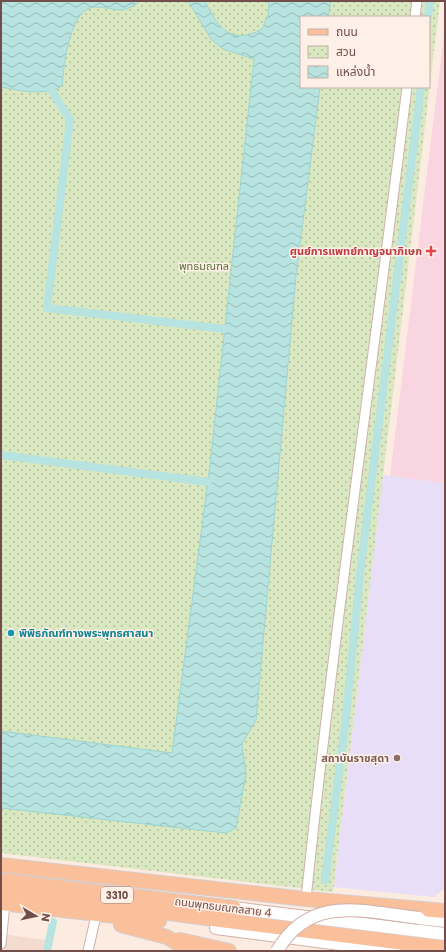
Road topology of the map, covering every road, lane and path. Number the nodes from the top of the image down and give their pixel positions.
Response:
1 (417, 1) edge
2 (416, 16) edge
3 (407, 88) edge
4 (1, 865) edge
5 (1, 881) edge
6 (2, 899) edge
7 (306, 899) junction
8 (445, 911) edge
9 (76, 913) junction
10 (226, 919) junction
11 (95, 920) junction
12 (445, 921) edge
13 (445, 934) edge
14 (167, 937) junction
15 (1, 944) edge
16 (445, 948) edge
17 (88, 951) edge
18 (190, 951) edge
19 (229, 951) edge
20 (277, 951) edge
21 (394, 951) edge

1 - 2 street
3 - 7 street
4 - 7 main road
5 - 10 main road, ถนนพุทธมณฑลสาย 4 / 3310
6 - 9 main road, ถนนพุทธมณฑลสาย 4 / 3310
6 - 10 main road
6 - 15 street
7 - 8 main road
9 - 10 main road, ถนนพุทธมณฑลสาย 4 / 3310
9 - 11 main road
10 - 13 main road, ถนนพุทธมณฑลสาย 4 / 3310, bridge
10 - 16 main road
10 - 21 main road, ถนนพุทธมณฑลสาย 4 / 3310
11 - 14 main road
11 - 17 street
12 - 20 main road, bridge
14 - 18 main road
14 - 19 main road

